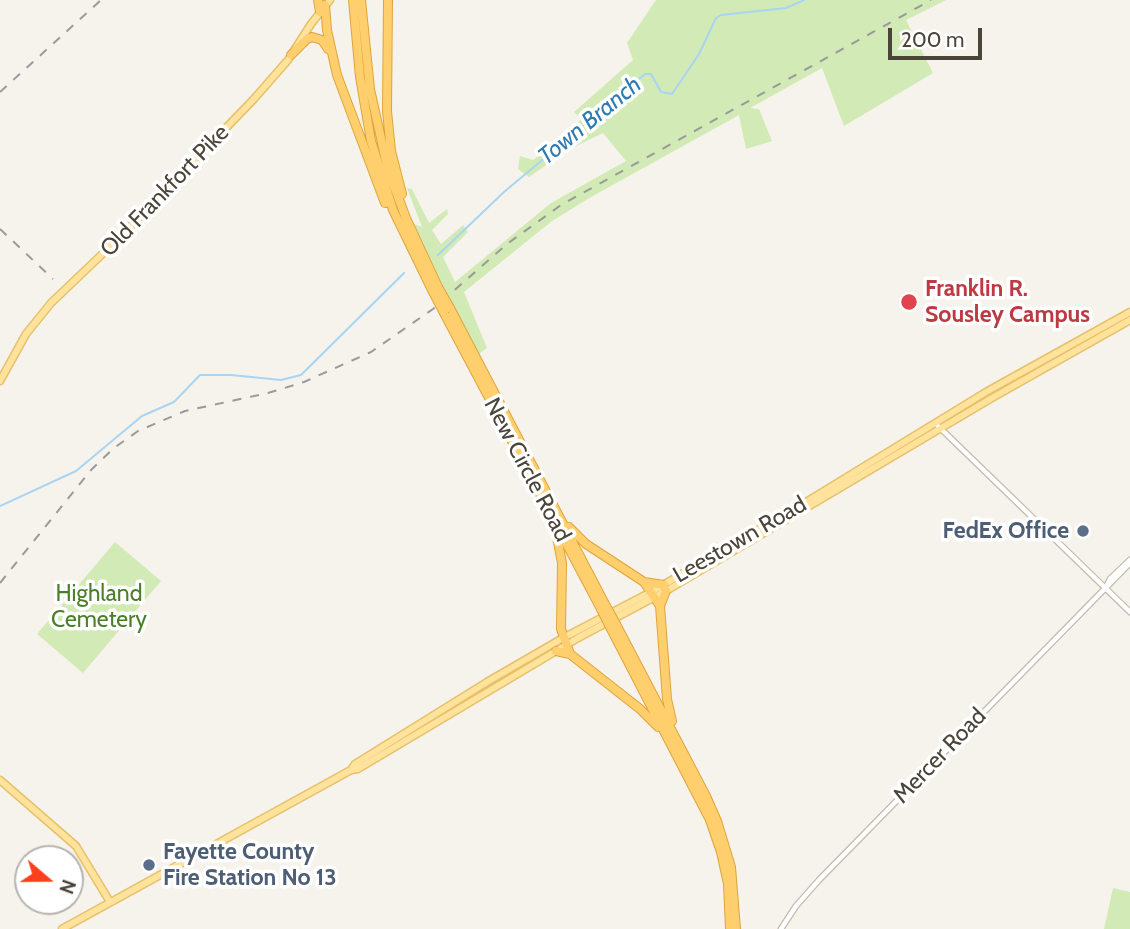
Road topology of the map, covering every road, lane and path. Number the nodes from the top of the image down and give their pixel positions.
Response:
1 (353, 0) edge
2 (361, 0) edge
3 (387, 0) edge
4 (325, 3) edge
5 (332, 54) junction
6 (291, 55) junction
7 (406, 218) junction
8 (402, 232) junction
9 (435, 289) junction
10 (448, 311) junction
11 (1130, 312) edge
12 (1130, 320) edge
13 (0, 381) edge
14 (938, 426) junction
15 (555, 507) junction
16 (552, 519) junction
17 (1130, 562) edge
18 (644, 582) junction
19 (665, 588) junction
20 (1105, 588) junction
21 (653, 595) junction
22 (660, 606) junction
23 (603, 608) junction
24 (1130, 612) edge
25 (560, 644) junction
26 (683, 759) junction
27 (0, 780) edge
28 (110, 902) junction
29 (62, 929) edge
30 (730, 929) edge
31 (736, 929) edge
32 (781, 929) edge

1 - 8 highway, New Circle Road
2 - 7 highway, New Circle Road
3 - 7 highway
4 - 5 highway
4 - 6 main road, Old Frankfort Pike
5 - 6 highway
5 - 8 highway
6 - 13 main road, Old Frankfort Pike
7 - 9 highway, New Circle Road
8 - 9 highway, New Circle Road
9 - 10 highway, New Circle Road, bridge
10 - 15 highway, New Circle Road
10 - 16 highway, New Circle Road
11 - 14 main road, Leestown Road
12 - 14 main road, Leestown Road
14 - 19 main road, Leestown Road
14 - 20 street
15 - 18 highway
15 - 23 highway, New Circle Road
16 - 23 highway, New Circle Road
16 - 25 highway
17 - 20 street, Mercer Road
18 - 19 highway
18 - 21 highway
19 - 21 main road, Leestown Road
19 - 22 highway
20 - 24 street
20 - 32 street, Mercer Road
21 - 22 highway
21 - 25 main road, Leestown Road
22 - 26 highway
23 - 26 highway, New Circle Road, bridge
25 - 26 highway
25 - 28 main road, Leestown Road
26 - 30 highway, New Circle Road
26 - 31 highway, New Circle Road
27 - 28 main road
28 - 29 main road, Leestown Road

